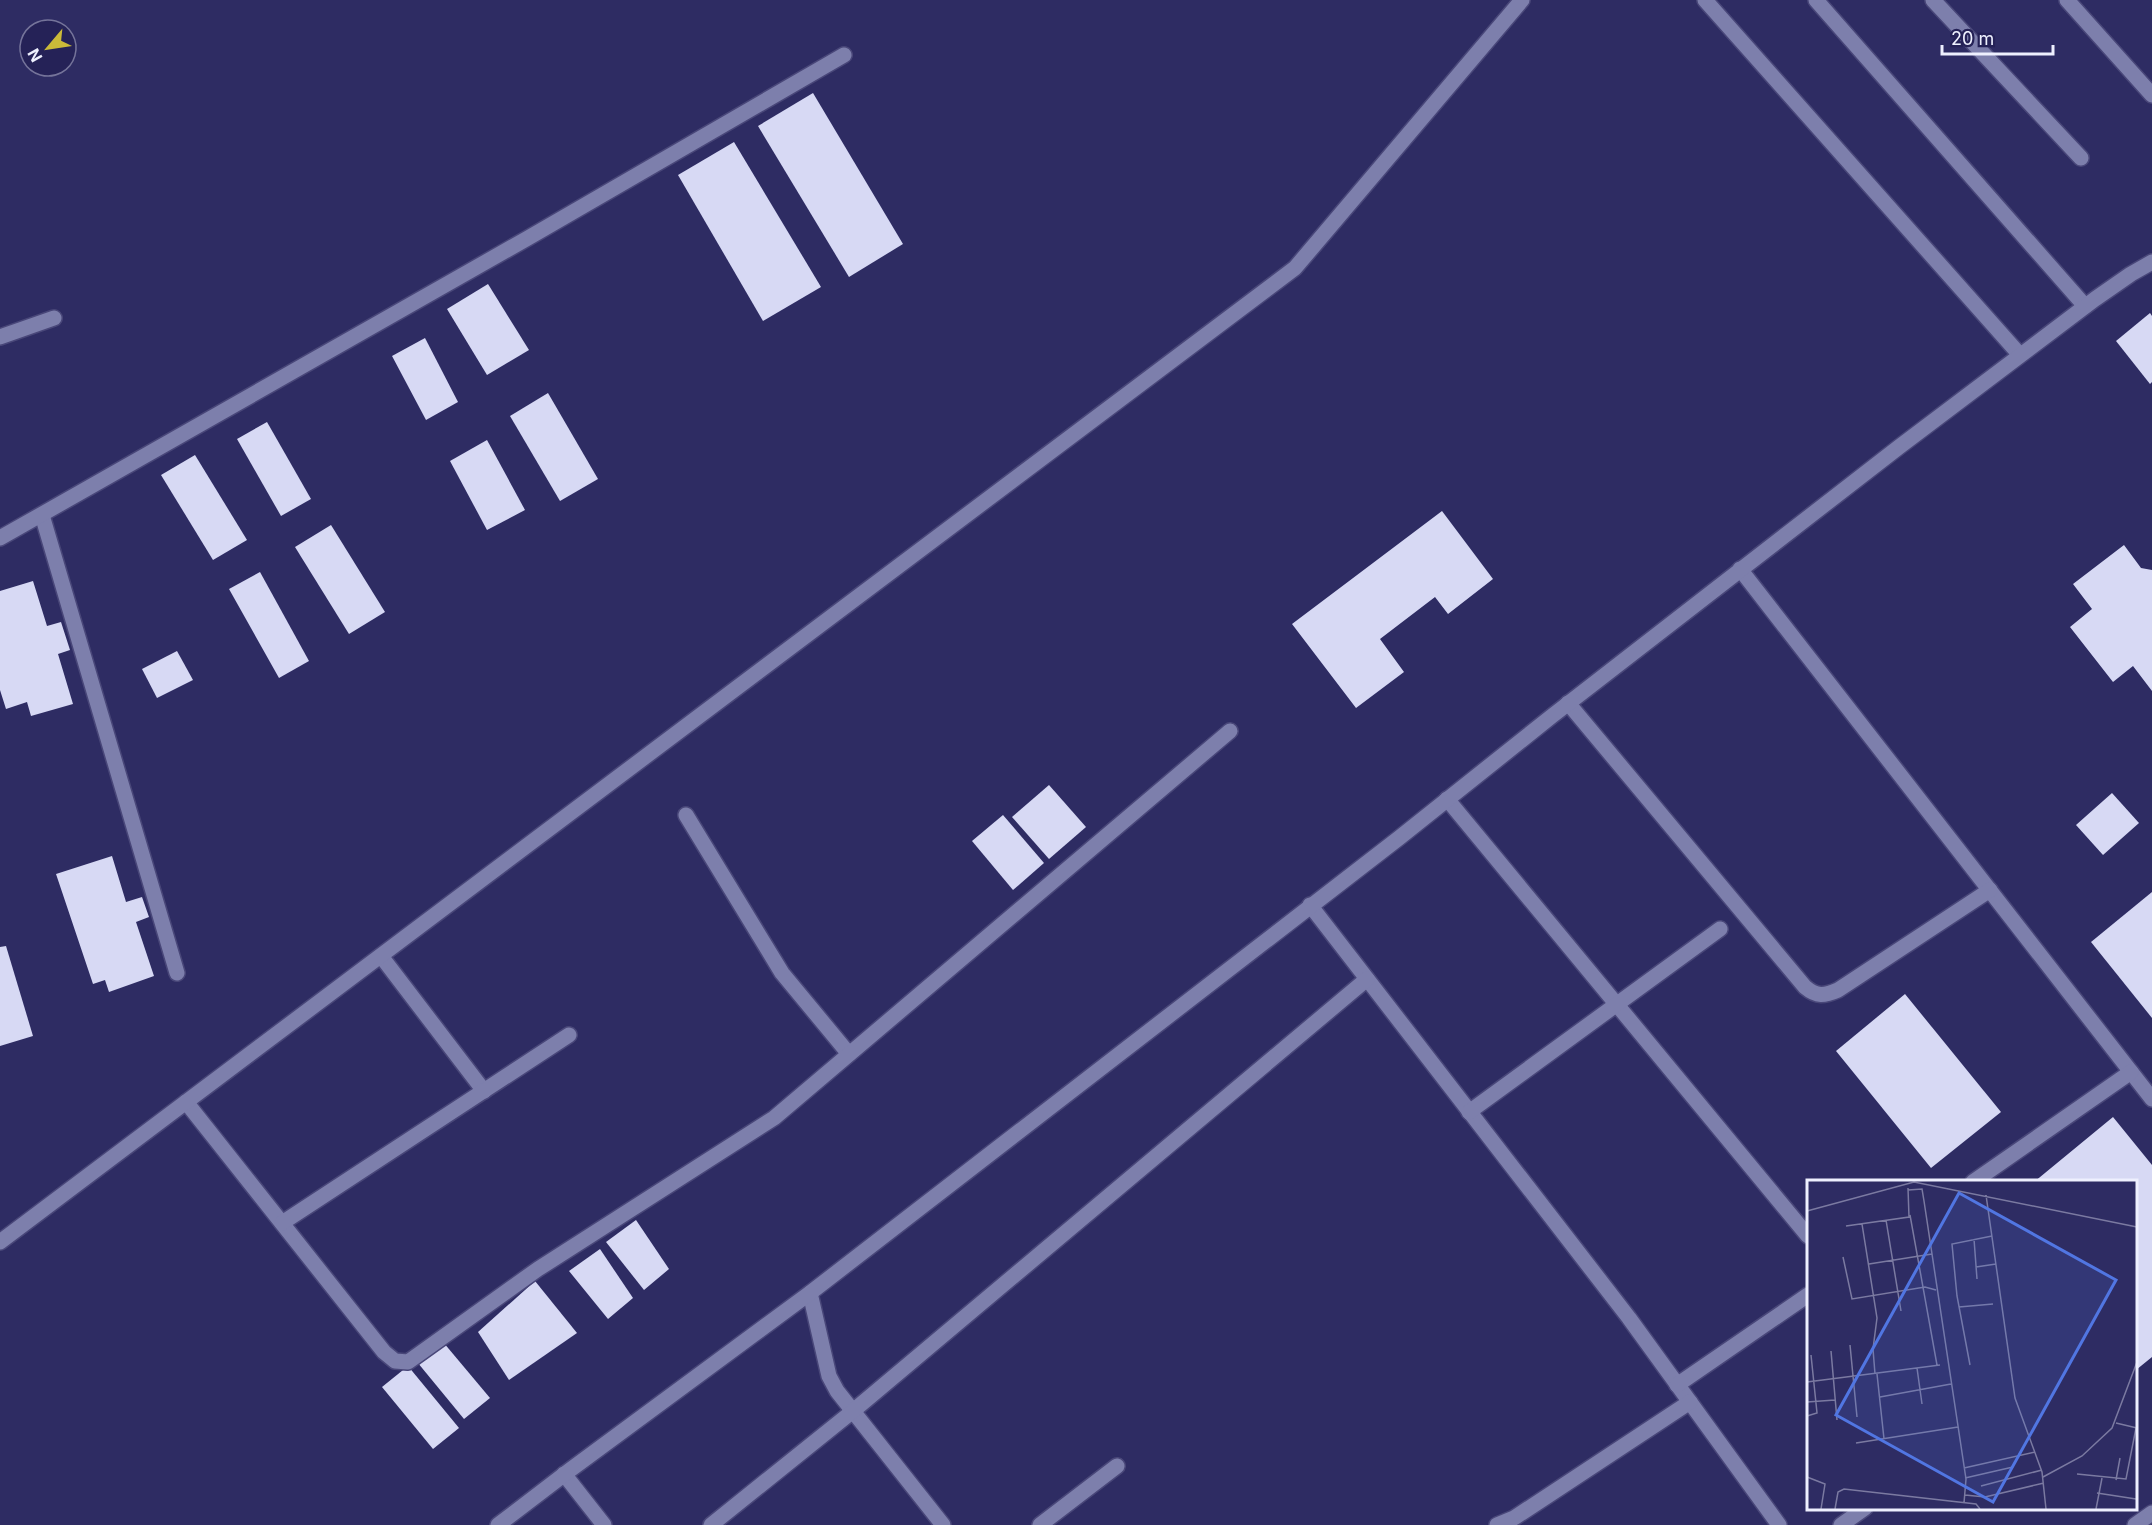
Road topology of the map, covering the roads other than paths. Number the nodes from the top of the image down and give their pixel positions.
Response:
1 (1522, 0) edge
2 (1705, 0) edge
3 (1816, 0) edge
4 (1933, 0) edge
5 (2067, 0) edge
6 (844, 55) dead end
7 (2152, 95) edge
8 (2081, 158) dead end
9 (2152, 262) edge
10 (2085, 306) junction
11 (54, 318) dead end
12 (0, 337) edge
13 (2020, 355) junction
14 (42, 515) junction
15 (0, 538) edge
16 (1740, 569) junction
17 (1568, 704) junction
18 (1230, 732) dead end
19 (1447, 799) junction
20 (686, 815) dead end
21 (1990, 890) junction
22 (1310, 906) junction
23 (1720, 929) dead end
24 (381, 956) junction
25 (177, 973) dead end
26 (1367, 979) junction
27 (1617, 1004) junction
28 (569, 1035) dead end
29 (849, 1054) junction
30 (2131, 1072) junction
31 (484, 1091) junction
32 (2152, 1099) edge
33 (186, 1102) junction
34 (1469, 1112) junction
35 (1976, 1180) edge
36 (282, 1223) junction
37 (1807, 1234) edge
38 (0, 1242) edge
39 (810, 1293) junction
40 (1807, 1296) edge
41 (1677, 1385) junction
42 (1690, 1402) junction
43 (853, 1411) junction
44 (1118, 1466) dead end
45 (564, 1474) junction
46 (1864, 1510) edge
47 (2152, 1513) edge
48 (498, 1525) edge
49 (604, 1525) edge
50 (711, 1525) edge
51 (943, 1525) edge
52 (1040, 1525) edge
53 (1497, 1525) edge
54 (1779, 1525) edge
55 (1841, 1525) edge
56 (2135, 1525) edge

1 - 24 street
2 - 13 street
3 - 10 street
4 - 8 street
5 - 7 street
6 - 14 street
9 - 10 street
10 - 13 street
11 - 12 street
13 - 16 street
14 - 15 street
14 - 25 street
16 - 17 street
16 - 21 street
17 - 19 street
17 - 21 street
18 - 29 street
19 - 22 street
19 - 27 street
20 - 29 street
21 - 30 street
22 - 26 street
22 - 39 street
23 - 27 street
24 - 31 street
24 - 33 street
26 - 34 street
26 - 43 street
27 - 34 street
27 - 37 street
28 - 31 street
29 - 36 street
30 - 32 street
30 - 35 street
31 - 36 street
33 - 36 street
33 - 38 street
34 - 41 street
39 - 43 street
39 - 45 street
40 - 41 street
41 - 42 street
42 - 53 street
42 - 54 street
43 - 50 street
43 - 51 street
44 - 52 street
45 - 48 street
45 - 49 street
46 - 55 street
47 - 56 street

